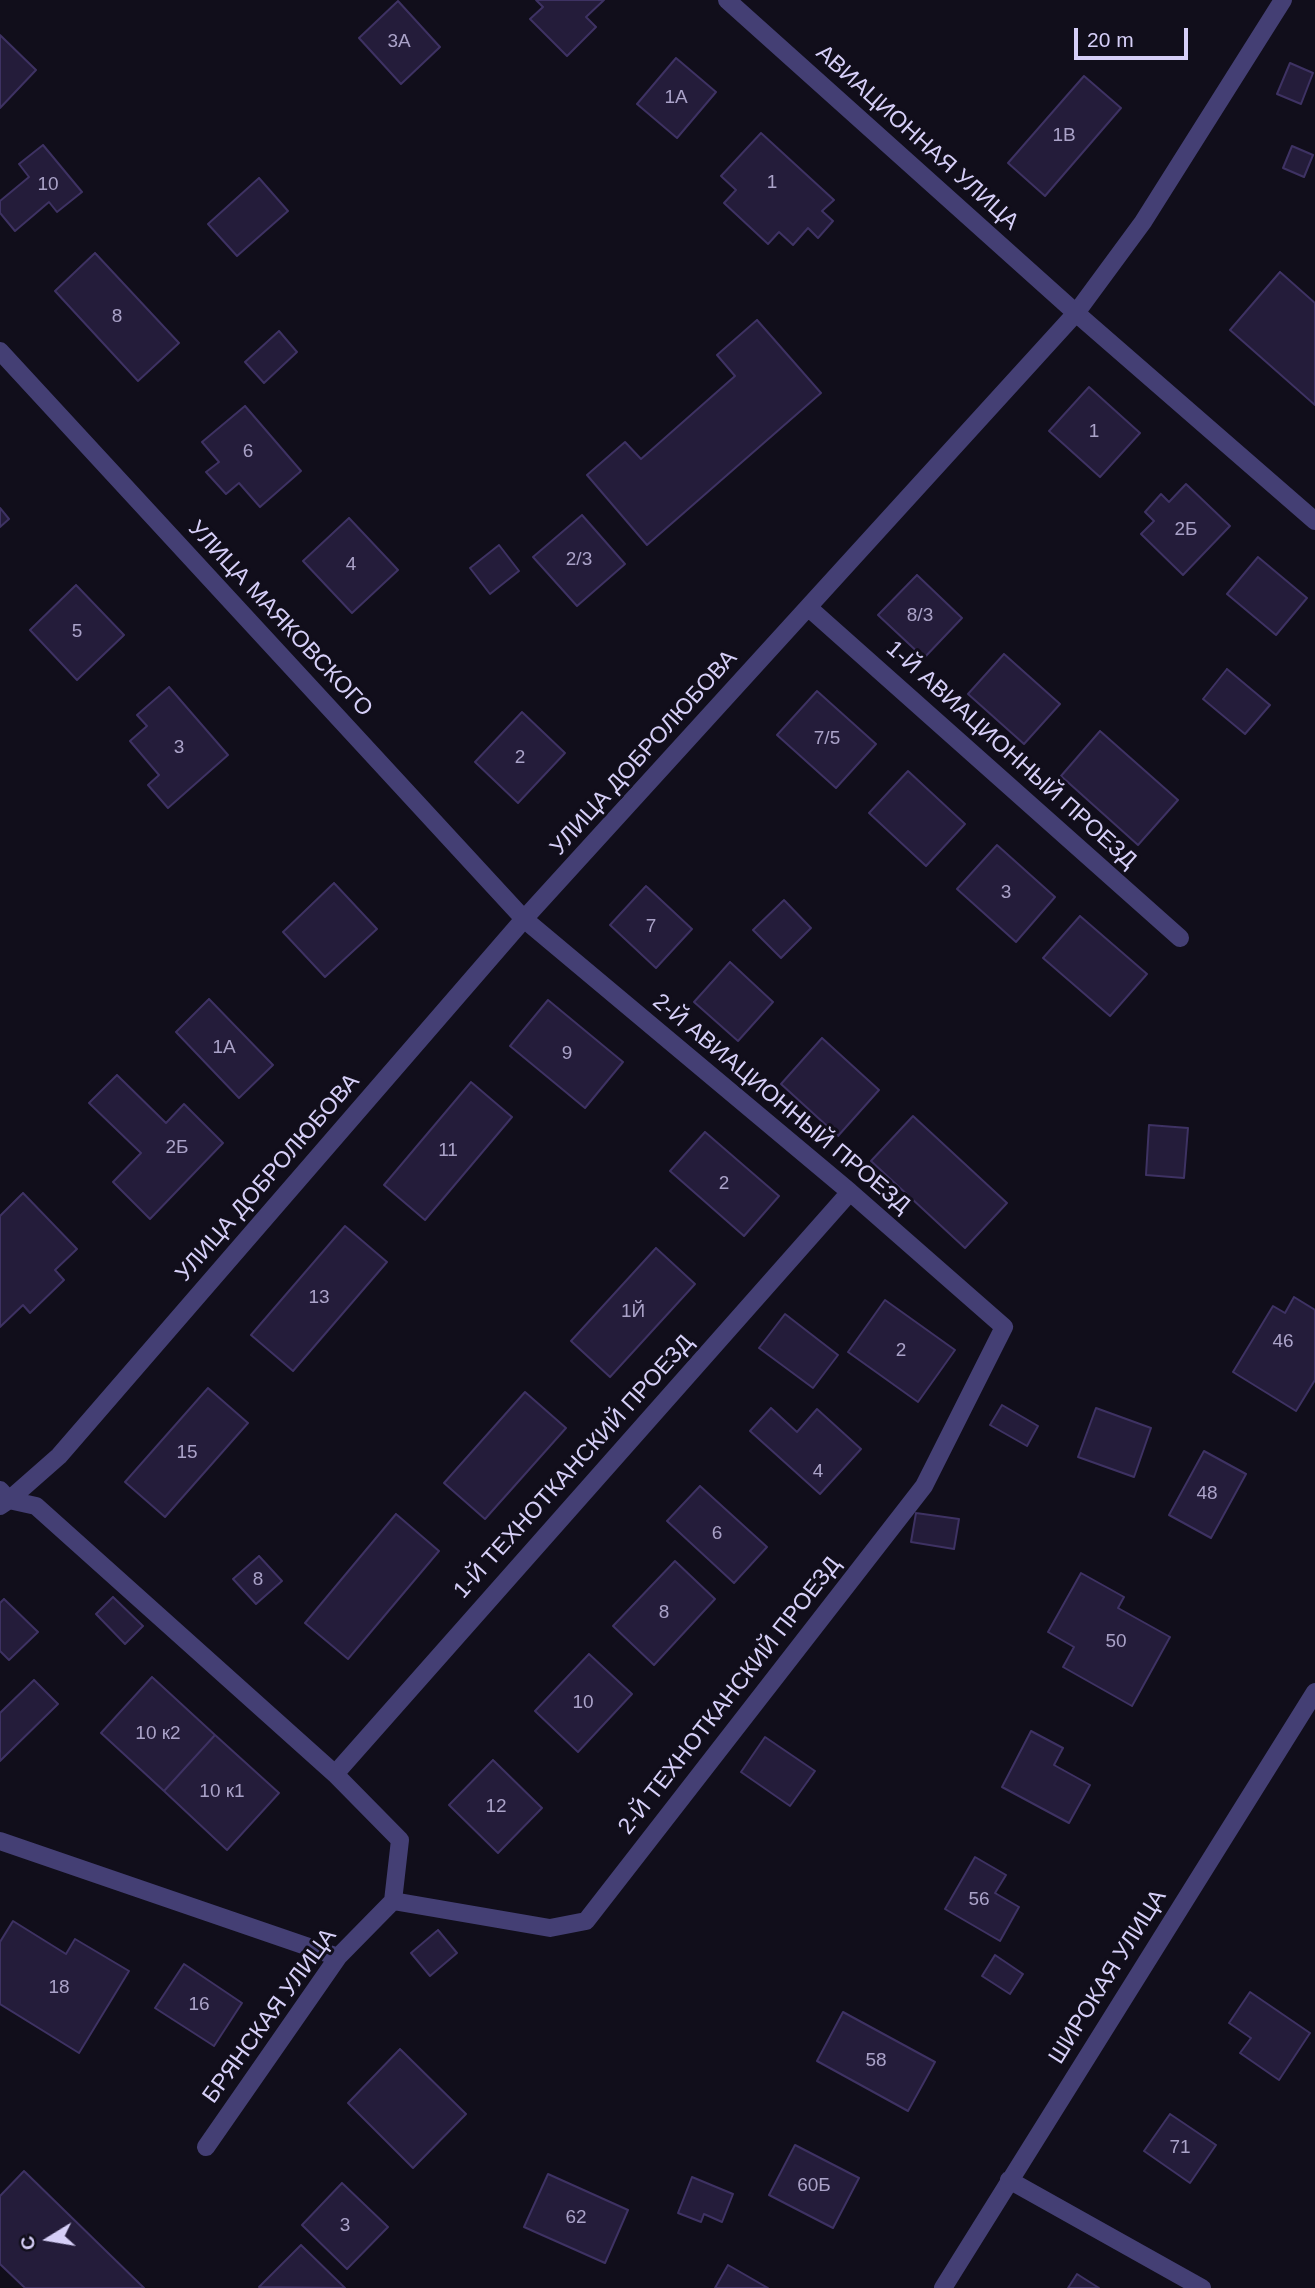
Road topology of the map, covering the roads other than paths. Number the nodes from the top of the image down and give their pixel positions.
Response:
1 (727, 0) edge
2 (1283, 0) edge
3 (1076, 313) junction
4 (0, 351) edge
5 (1315, 521) edge
6 (809, 608) junction
7 (524, 919) junction
8 (1180, 938) dead end
9 (850, 1192) junction
10 (1004, 1327) joint
11 (3, 1499) edge
12 (1315, 1692) edge
13 (335, 1773) junction
14 (0, 1841) edge
15 (393, 1901) junction
16 (338, 1956) junction
17 (206, 2147) dead end
18 (1009, 2180) junction
19 (943, 2288) edge
20 (1202, 2288) edge

1 - 3 street, АВИАЦИОННАЯ УЛИЦА
2 - 3 street, УЛИЦА ДОБРОЛЮБОВА
3 - 5 street, АВИАЦИОННАЯ УЛИЦА
3 - 6 street, УЛИЦА ДОБРОЛЮБОВА
4 - 7 street, УЛИЦА МАЯКОВСКОГО
6 - 7 street, УЛИЦА ДОБРОЛЮБОВА
6 - 8 street, 1-Й АВИАЦИОННЫЙ ПРОЕЗД
7 - 9 street, 2-Й АВИАЦИОННЫЙ ПРОЕЗД
7 - 11 street, УЛИЦА ДОБРОЛЮБОВА
9 - 10 street, 2-Й АВИАЦИОННЫЙ ПРОЕЗД
9 - 13 street, 1-Й ТЕХНОТКАНСКИЙ ПРОЕЗД
10 - 15 street, 2-Й ТЕХНОТКАНСКИЙ ПРОЕЗД
11 - 13 street
12 - 18 street, ШИРОКАЯ УЛИЦА
13 - 15 street
14 - 16 street
15 - 16 street, БРЯНСКАЯ УЛИЦА
16 - 17 street, БРЯНСКАЯ УЛИЦА
18 - 19 street, ШИРОКАЯ УЛИЦА
18 - 20 street

